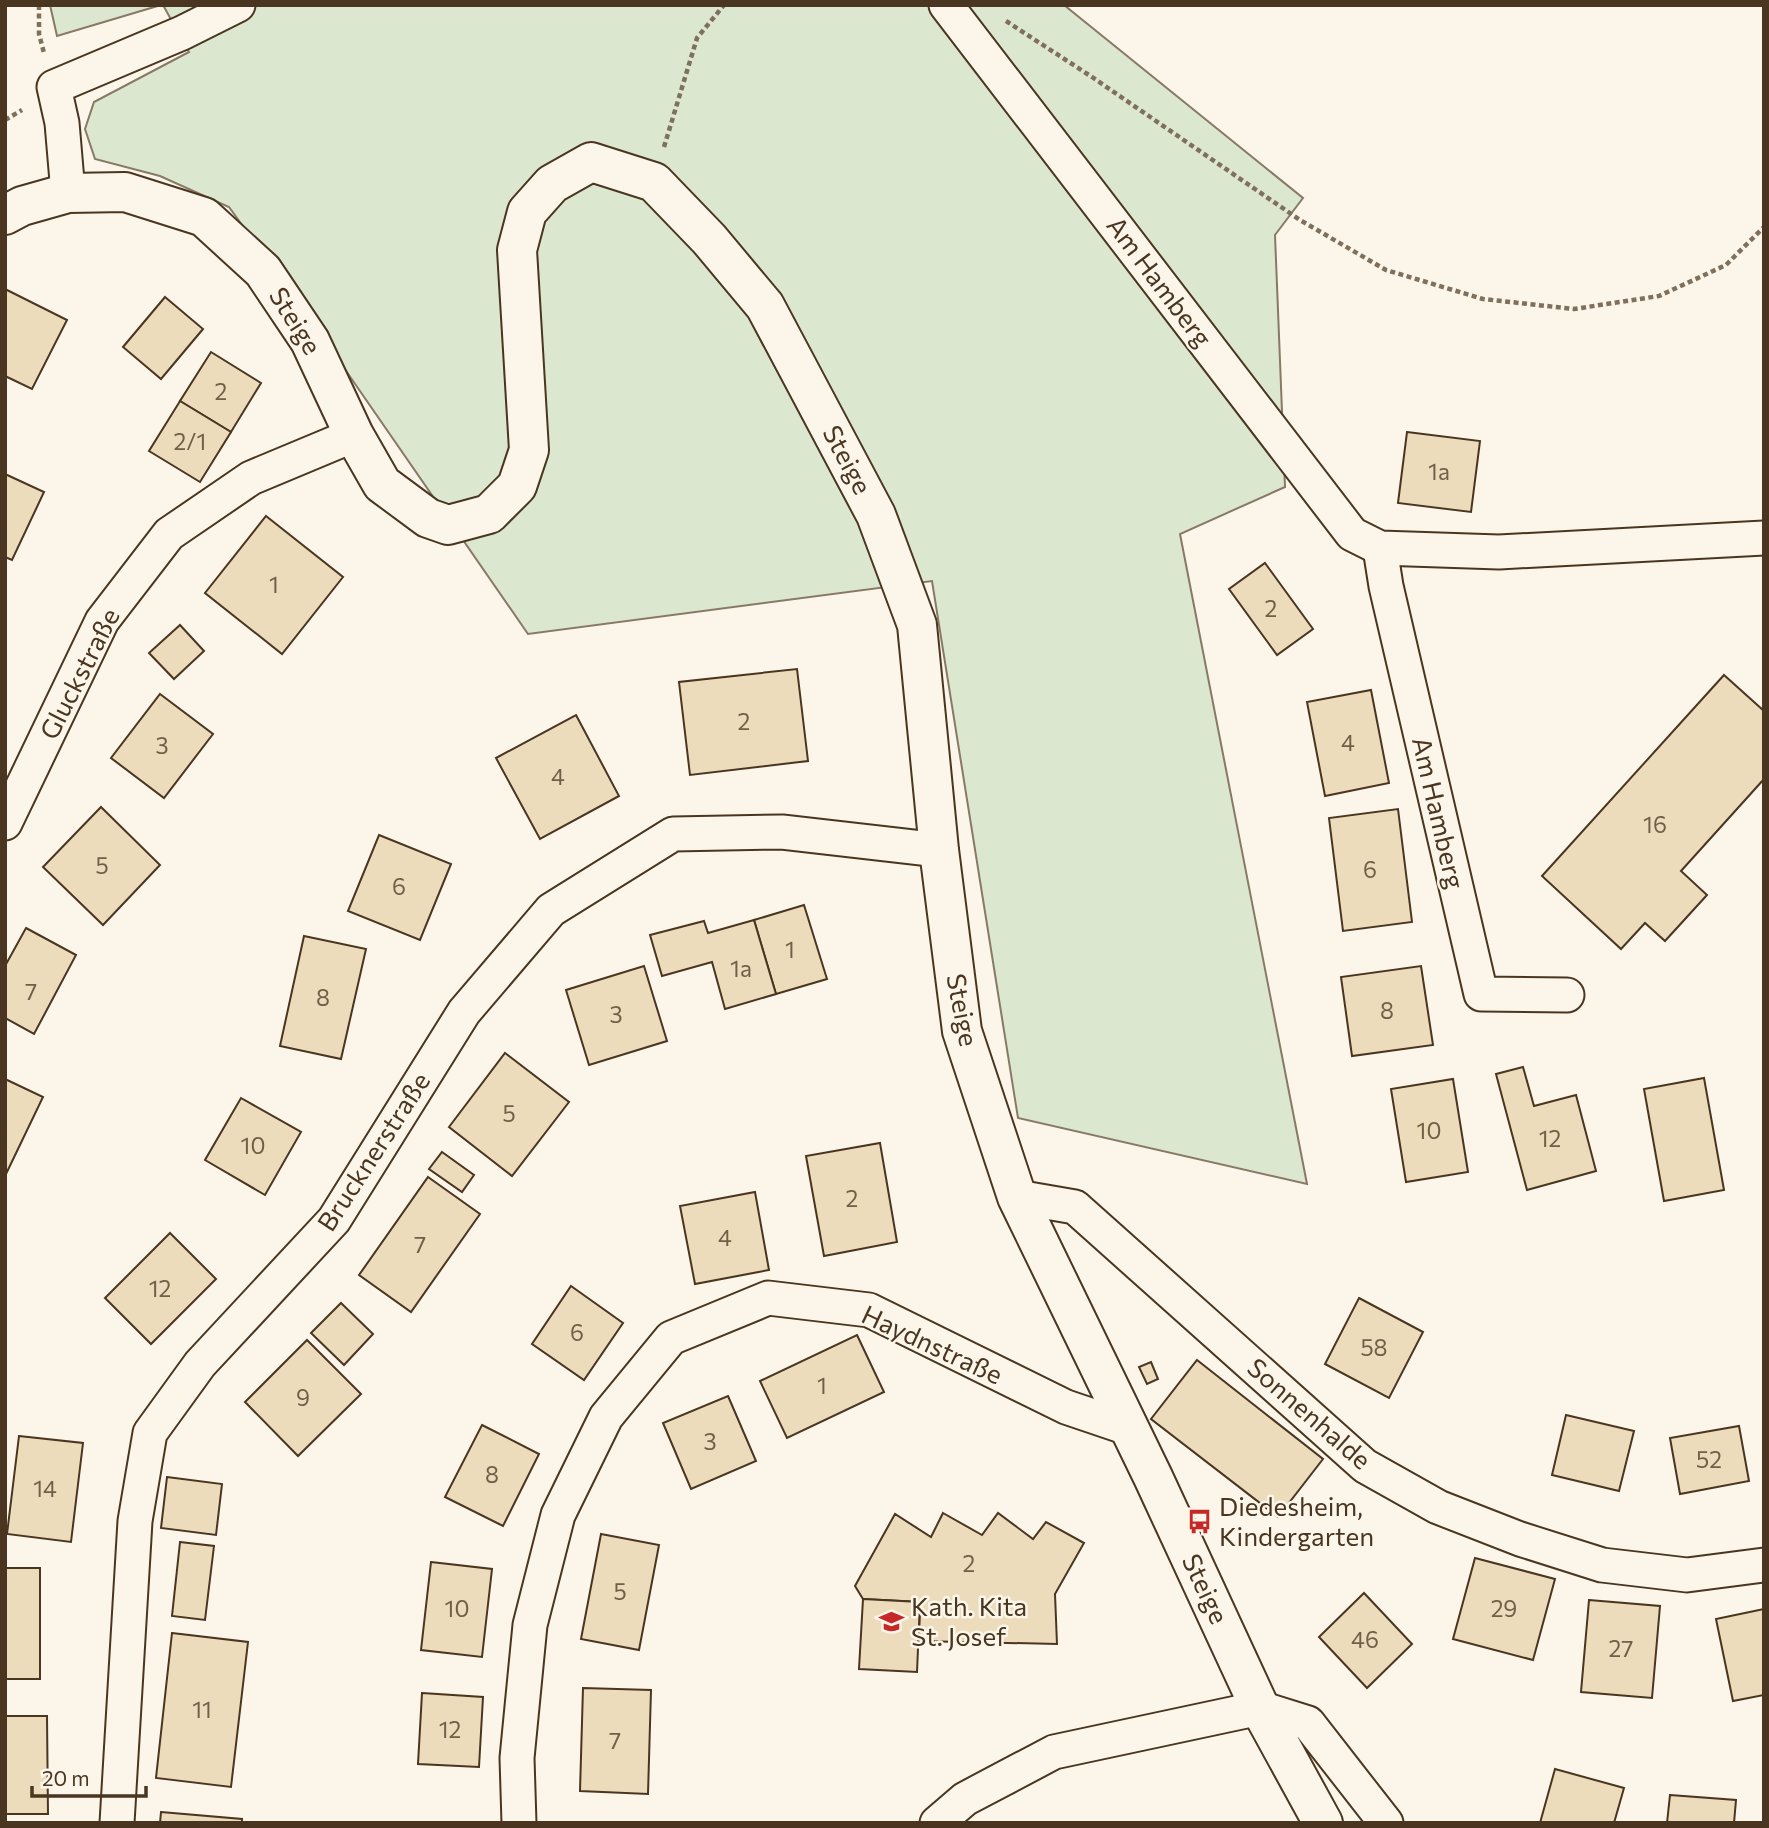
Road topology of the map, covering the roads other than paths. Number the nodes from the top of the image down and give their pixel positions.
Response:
1 (238, 5) edge
2 (946, 5) edge
3 (68, 193) junction
4 (5, 215) edge
5 (354, 435) junction
6 (1764, 538) edge
7 (1380, 548) junction
8 (5, 823) edge
9 (939, 850) junction
10 (1567, 995) dead end
11 (1017, 1197) junction
12 (1128, 1428) junction
13 (1764, 1565) edge
14 (1260, 1708) junction
15 (117, 1823) edge
16 (519, 1823) edge
17 (937, 1823) edge
18 (1323, 1823) edge
19 (1386, 1823) edge

1 - 3 street
2 - 7 street, Am Hamberg
3 - 4 street, Steige
3 - 5 street, Steige
5 - 8 street, Gluckstraße
5 - 9 street, Steige
6 - 7 street, Am Hamberg
7 - 10 street, Am Hamberg
9 - 11 street, Steige
9 - 15 street, Brucknerstraße
11 - 12 street, Steige
11 - 13 street, Sonnenhalde
12 - 14 street, Steige
12 - 16 street, Haydnstraße
14 - 17 street
14 - 18 street, Steige
14 - 19 street

